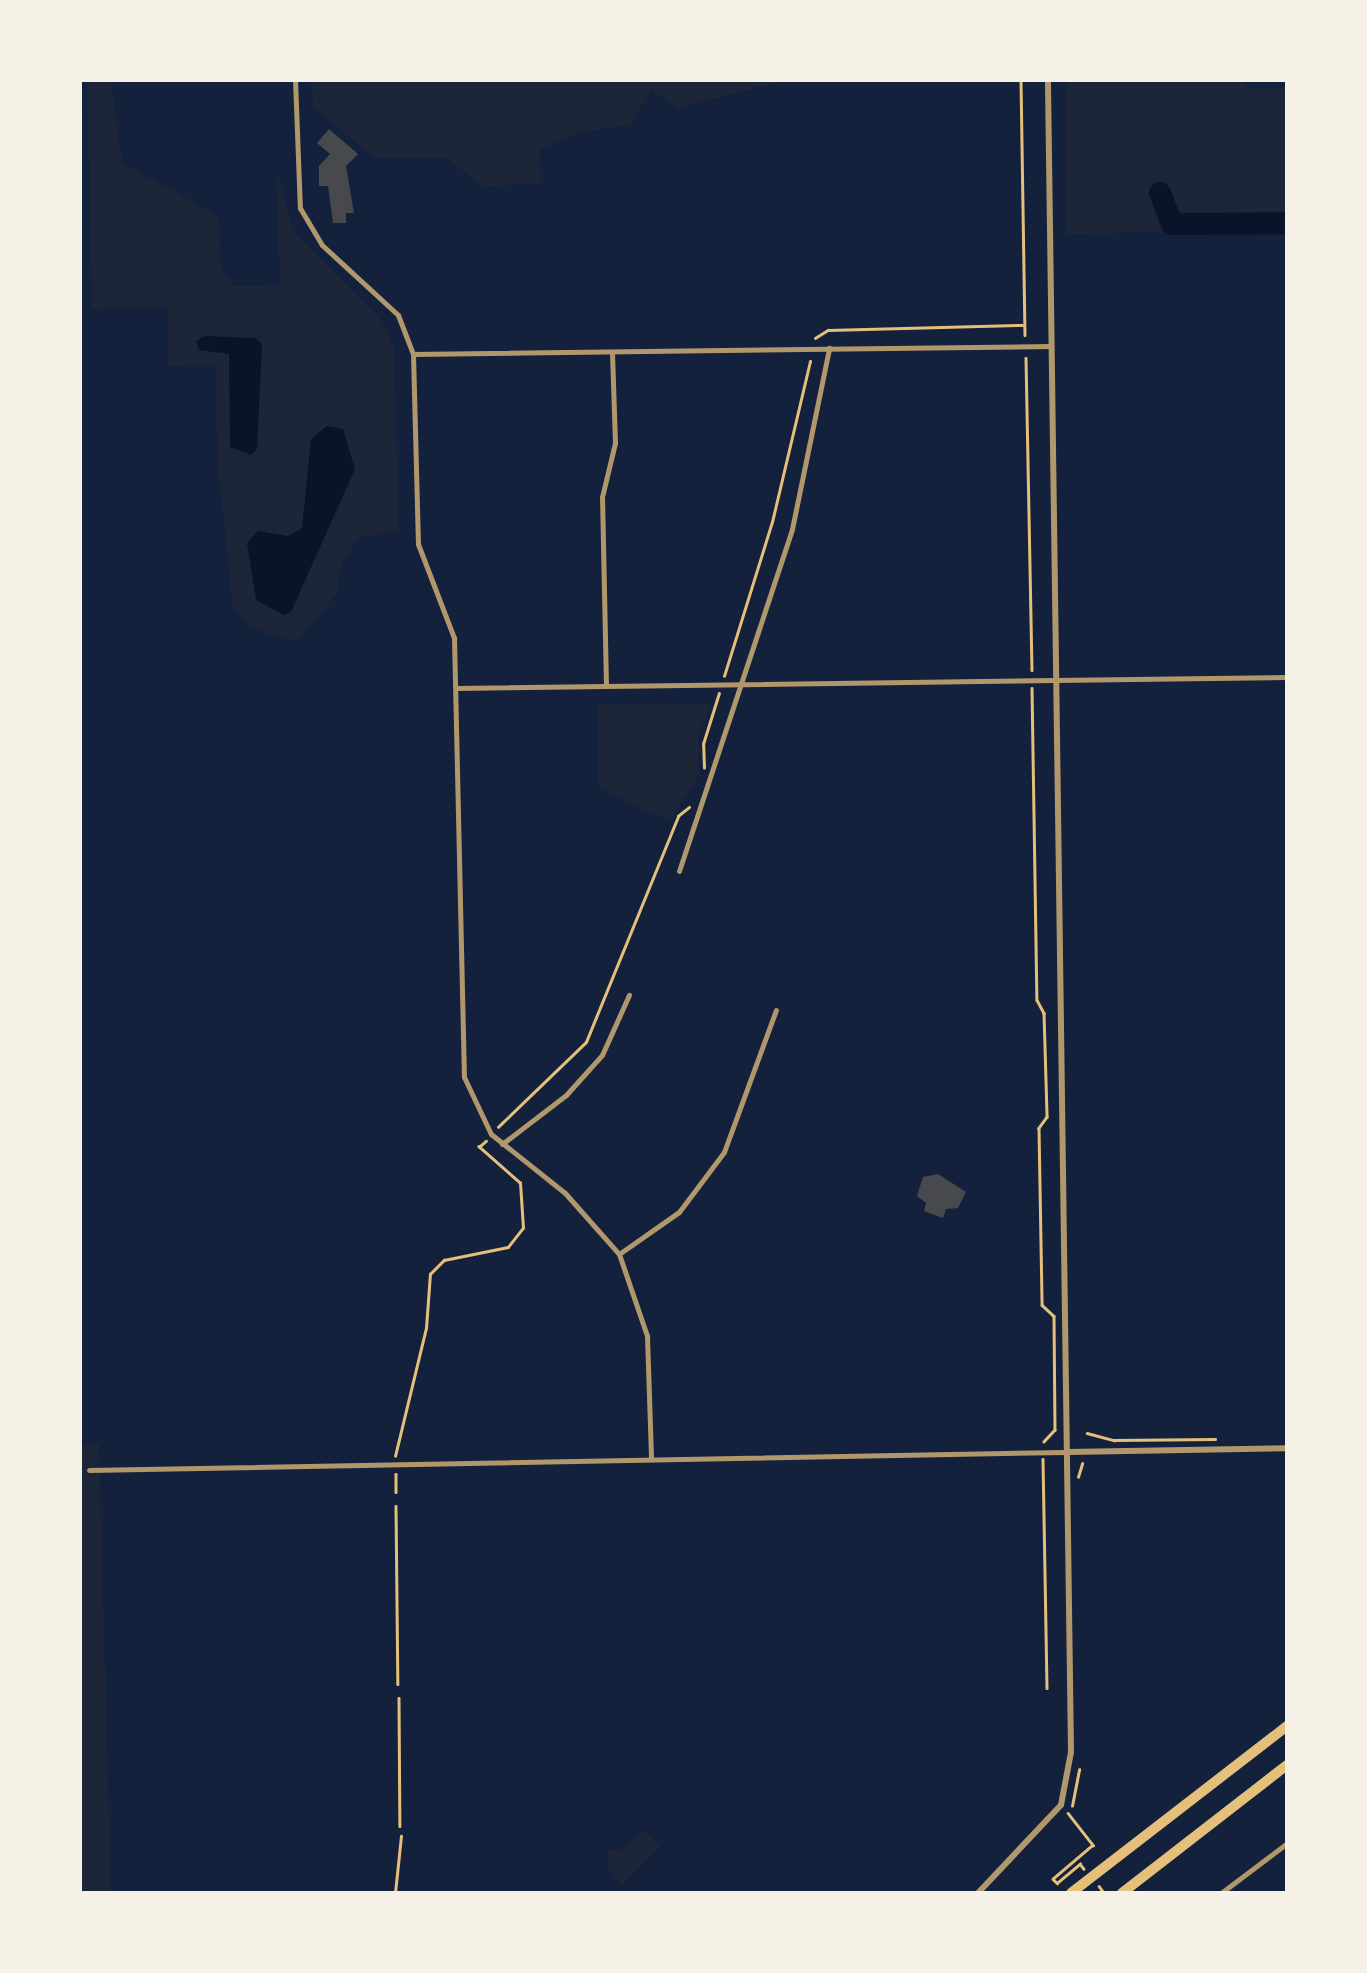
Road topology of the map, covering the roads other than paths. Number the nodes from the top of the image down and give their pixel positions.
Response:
1 (295, 80) edge
2 (1048, 80) edge
3 (1051, 346) junction
4 (829, 348) junction
5 (612, 352) junction
6 (412, 354) junction
7 (1287, 676) edge
8 (1056, 680) junction
9 (606, 686) junction
10 (742, 686) junction
11 (456, 688) junction
12 (679, 871) dead end
13 (629, 995) dead end
14 (776, 1010) dead end
15 (502, 1144) junction
16 (619, 1254) junction
17 (1287, 1448) edge
18 (1068, 1452) junction
19 (651, 1459) junction
20 (90, 1470) dead end
21 (1287, 1726) edge
22 (1287, 1765) edge
23 (1287, 1843) edge
24 (1234, 1883) junction
25 (978, 1893) edge
26 (1072, 1893) edge
27 (1122, 1893) edge
28 (1221, 1893) edge
29 (1241, 1893) edge

1 - 6 street
2 - 3 street
3 - 4 street
3 - 8 street
4 - 5 street
4 - 10 street
5 - 6 street
5 - 9 street
6 - 11 street
7 - 8 street
8 - 10 street
8 - 18 street
9 - 10 street
9 - 11 street
10 - 12 street
11 - 15 street
13 - 15 street
14 - 16 street
15 - 16 street
16 - 19 street
17 - 18 street
18 - 19 street
18 - 25 street
19 - 20 street
21 - 26 highway
22 - 27 highway
23 - 24 street
24 - 28 street
24 - 29 street

